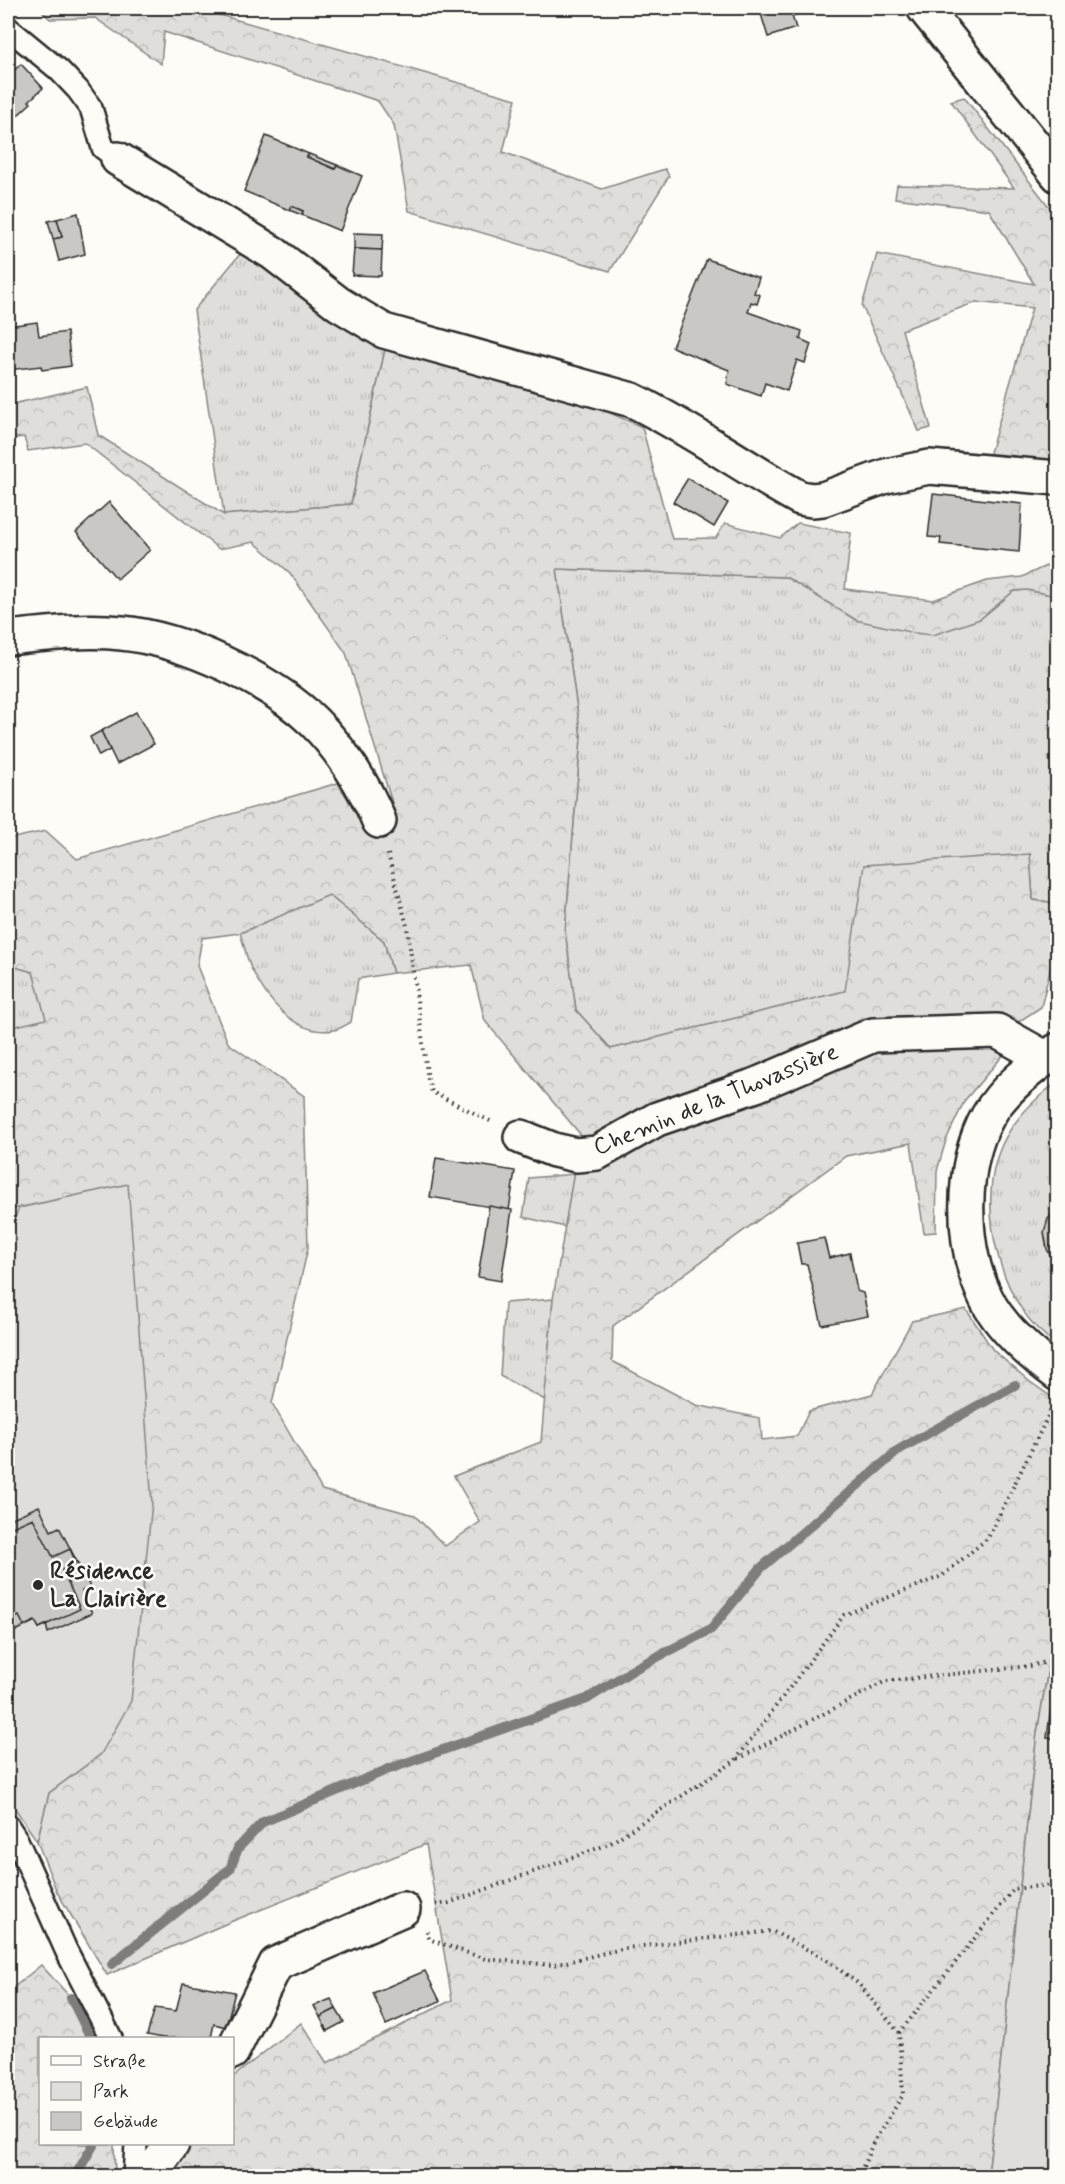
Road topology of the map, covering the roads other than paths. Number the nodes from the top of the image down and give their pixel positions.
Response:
1 (924, 8) edge
2 (8, 27) edge
3 (118, 159) joint
4 (1058, 175) edge
5 (1058, 478) edge
6 (8, 638) edge
7 (379, 821) road end
8 (1051, 1054) edge
9 (521, 1137) road end
10 (1058, 1374) edge
11 (8, 1826) edge
12 (412, 1908) road end
13 (110, 2037) edge
14 (234, 2048) edge
15 (136, 2145) edge
16 (171, 2145) edge
17 (134, 2176) edge
18 (148, 2176) edge

1 - 4 street
2 - 3 lane
3 - 5 street
6 - 7 street
8 - 9 street, Chemin de la Thovassière
8 - 10 street
11 - 13 lane
12 - 14 street
15 - 17 lane
16 - 18 street

